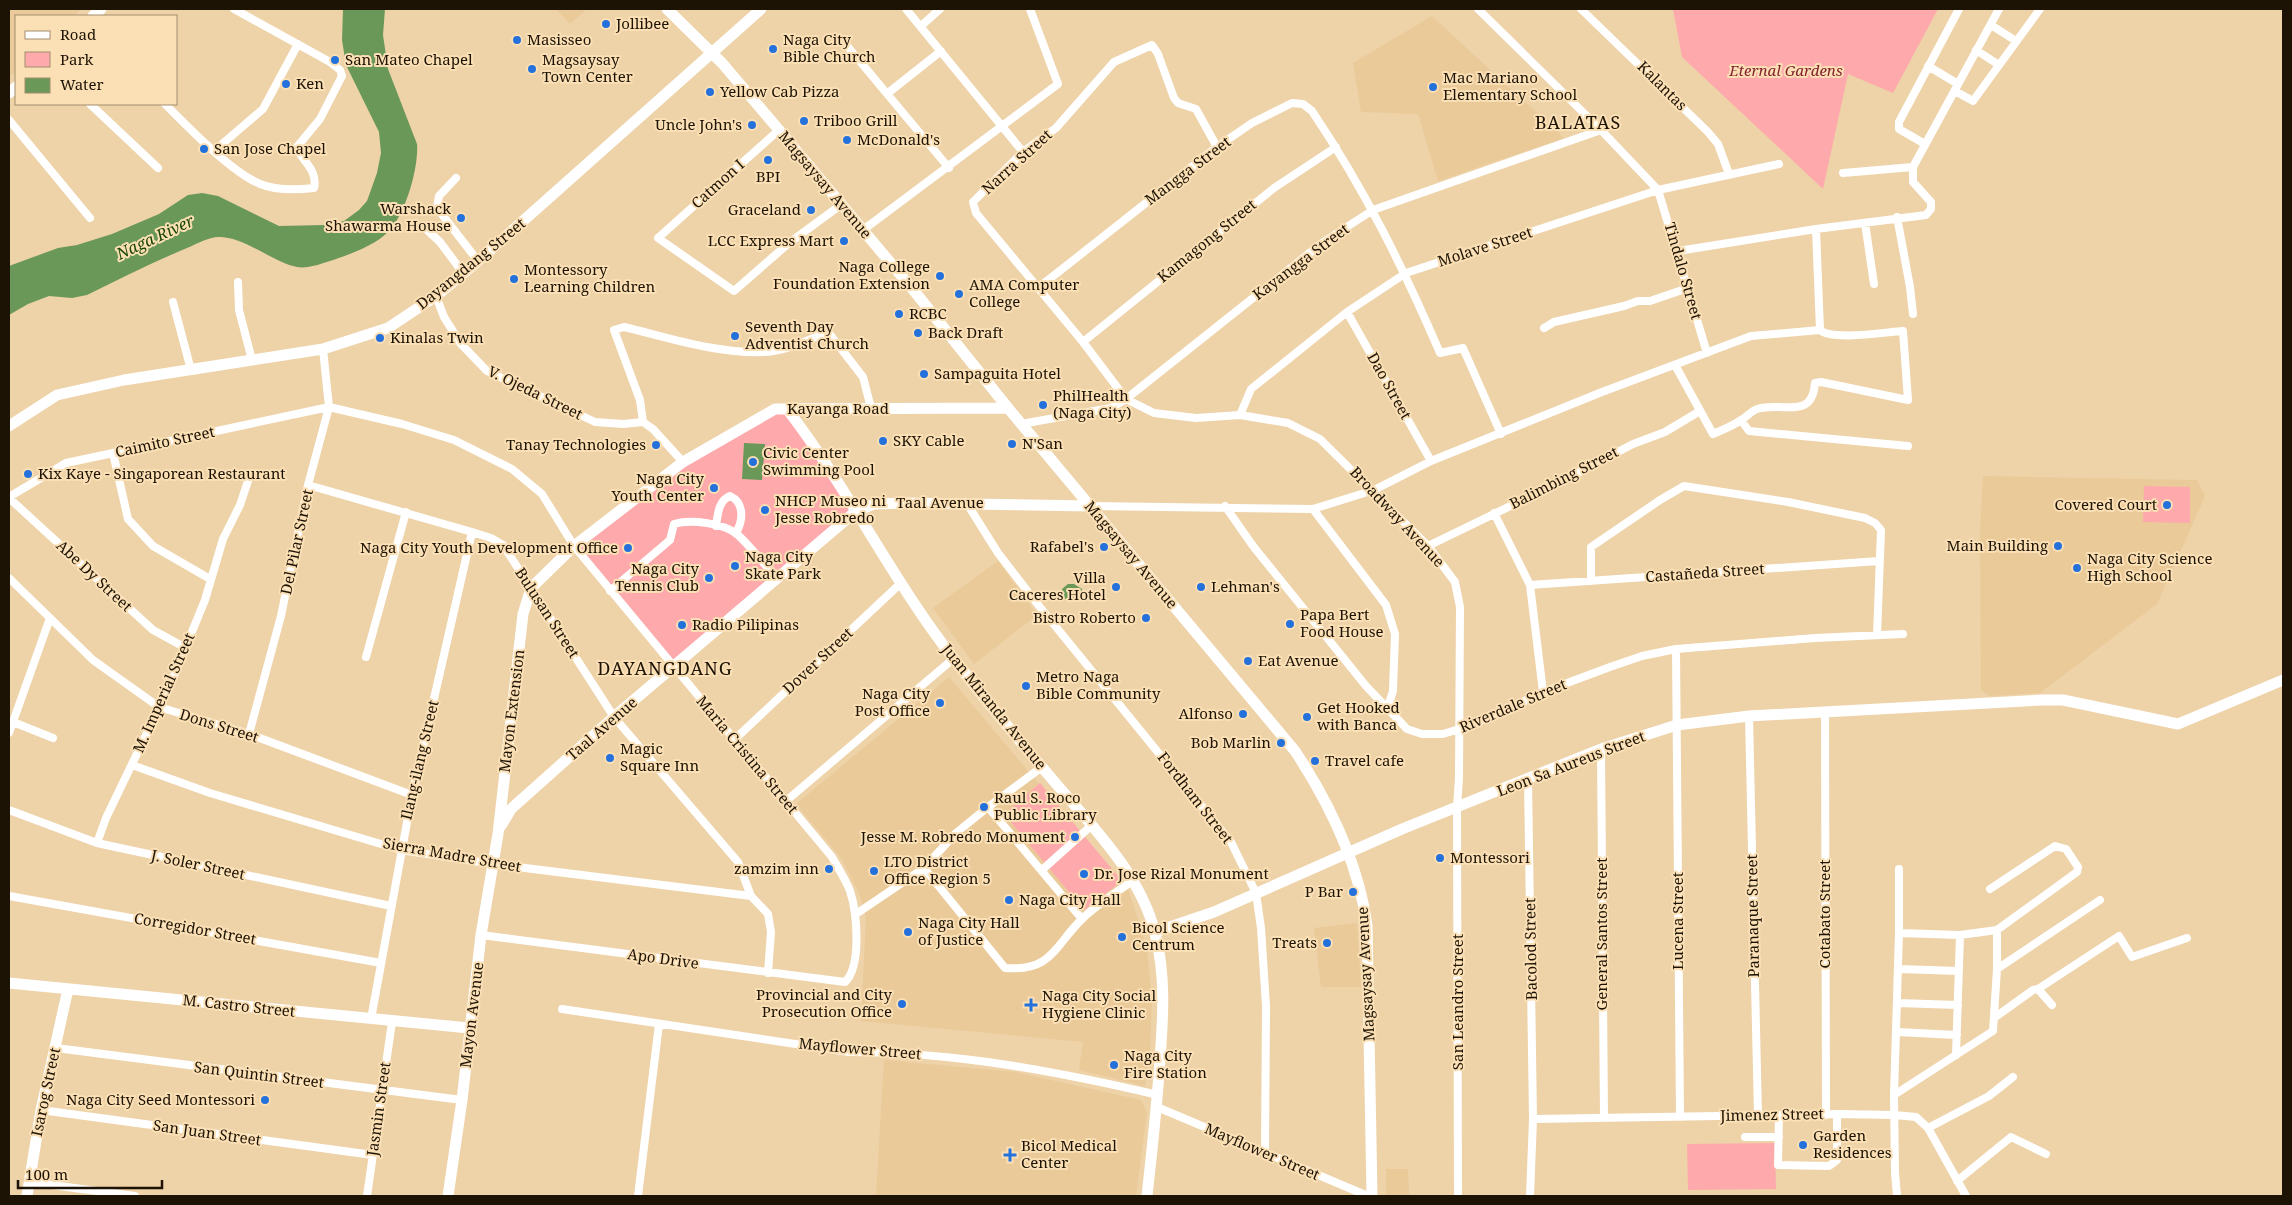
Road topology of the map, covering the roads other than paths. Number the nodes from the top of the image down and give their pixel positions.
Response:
1 (234, 9) edge
2 (667, 9) edge
3 (761, 9) edge
4 (906, 9) edge
5 (940, 9) edge
6 (1030, 9) edge
7 (1478, 9) edge
8 (1581, 9) edge
9 (1959, 9) edge
10 (1999, 9) edge
11 (2040, 9) edge
12 (1991, 25) junction
13 (921, 26) junction
14 (2016, 41) junction
15 (298, 44) junction
16 (848, 47) dead end
17 (1976, 50) junction
18 (941, 51) junction
19 (713, 53) junction
20 (1999, 65) junction
21 (1928, 66) junction
22 (1956, 87) junction
23 (888, 93) junction
24 (91, 105) edge
25 (165, 105) edge
26 (9, 120) edge
27 (1003, 127) junction
28 (779, 130) junction
29 (1601, 130) junction
30 (1926, 144) junction
31 (1217, 147) junction
32 (1336, 147) junction
33 (214, 151) junction
34 (1024, 152) junction
35 (1779, 164) dead end
36 (1913, 167) junction
37 (158, 168) dead end
38 (949, 168) junction
39 (1843, 173) dead end
40 (1729, 174) junction
41 (456, 178) dead end
42 (1658, 190) junction
43 (842, 204) junction
44 (1373, 210) junction
45 (1897, 217) junction
46 (90, 218) dead end
47 (1865, 223) junction
48 (425, 228) dead end
49 (1816, 228) junction
50 (863, 230) junction
51 (1678, 251) junction
52 (478, 261) junction
53 (463, 273) junction
54 (1406, 273) junction
55 (238, 282) dead end
56 (1874, 284) dead end
57 (1038, 288) junction
58 (1688, 288) junction
59 (436, 296) junction
60 (173, 302) dead end
61 (1347, 312) junction
62 (1912, 314) dead end
63 (1544, 328) dead end
64 (1820, 330) junction
65 (1083, 342) junction
66 (323, 349) junction
67 (1707, 353) junction
68 (252, 360) junction
69 (1674, 365) junction
70 (191, 370) junction
71 (1126, 399) junction
72 (329, 407) junction
73 (871, 408) junction
74 (1008, 408) junction
75 (787, 409) junction
76 (816, 409) junction
77 (1700, 411) junction
78 (1240, 415) junction
79 (1741, 420) junction
80 (643, 422) junction
81 (1022, 424) junction
82 (9, 426) edge
83 (802, 428) junction
84 (1501, 434) junction
85 (1908, 446) dead end
86 (113, 454) junction
87 (1431, 461) junction
88 (682, 462) junction
89 (250, 475) dead end
90 (308, 485) junction
91 (1374, 490) junction
92 (9, 498) edge
93 (966, 502) junction
94 (1090, 506) junction
95 (1225, 506) junction
96 (1313, 509) junction
97 (406, 512) junction
98 (855, 512) junction
99 (1494, 513) junction
100 (716, 526) junction
101 (472, 532) junction
102 (736, 533) junction
103 (574, 546) junction
104 (1428, 546) junction
105 (1880, 561) junction
106 (9, 578) edge
107 (210, 579) junction
108 (777, 579) junction
109 (1591, 581) junction
110 (902, 582) junction
111 (1530, 585) junction
112 (531, 588) junction
113 (610, 591) junction
114 (50, 618) junction
115 (1903, 634) dead end
116 (1877, 635) junction
117 (184, 647) junction
118 (1676, 649) junction
119 (366, 657) dead end
120 (953, 659) junction
121 (673, 667) junction
122 (2283, 680) edge
123 (1542, 692) junction
124 (159, 707) junction
125 (1387, 709) junction
126 (1824, 714) junction
127 (1749, 716) junction
128 (614, 717) junction
129 (13, 722) junction
130 (1677, 725) junction
131 (1459, 729) junction
132 (9, 733) edge
133 (249, 734) junction
134 (53, 738) dead end
135 (735, 739) junction
136 (1601, 749) junction
137 (132, 764) junction
138 (1042, 767) junction
139 (1528, 780) junction
140 (412, 794) junction
141 (786, 801) junction
142 (988, 807) junction
143 (1457, 807) junction
144 (9, 810) edge
145 (1092, 825) junction
146 (498, 834) junction
147 (97, 843) junction
148 (401, 850) junction
149 (1350, 853) junction
150 (493, 864) junction
151 (924, 868) junction
152 (1899, 869) dead end
153 (1042, 870) junction
154 (1132, 880) junction
155 (1990, 889) dead end
156 (1256, 893) junction
157 (9, 896) edge
158 (751, 896) junction
159 (2100, 900) dead end
160 (391, 906) junction
161 (856, 914) junction
162 (1082, 919) junction
163 (1997, 930) junction
164 (1155, 932) junction
165 (1899, 933) junction
166 (481, 935) junction
167 (1960, 935) junction
168 (2187, 938) dead end
169 (381, 963) junction
170 (1898, 969) junction
171 (1997, 969) junction
172 (1959, 970) junction
173 (768, 973) junction
174 (9, 982) edge
175 (846, 982) joint
176 (68, 989) junction
177 (2038, 989) junction
178 (1897, 1003) junction
179 (1958, 1005) junction
180 (2052, 1005) dead end
181 (562, 1009) dead end
182 (1994, 1018) junction
183 (371, 1019) junction
184 (392, 1022) junction
185 (659, 1024) junction
186 (469, 1028) junction
187 (1897, 1032) junction
188 (1957, 1035) junction
189 (56, 1048) junction
190 (1956, 1055) junction
191 (2013, 1077) dead end
192 (381, 1091) junction
193 (1158, 1094) junction
194 (1894, 1096) junction
195 (462, 1100) junction
196 (1157, 1107) junction
197 (41, 1110) junction
198 (1826, 1114) junction
199 (1837, 1114) junction
200 (1779, 1115) junction
201 (1896, 1115) junction
202 (1758, 1116) junction
203 (1680, 1117) junction
204 (1604, 1118) junction
205 (1533, 1119) junction
206 (1928, 1128) junction
207 (1745, 1137) dead end
208 (1779, 1137) junction
209 (1265, 1154) junction
210 (2046, 1154) dead end
211 (372, 1155) junction
212 (1957, 1181) junction
213 (29, 1182) junction
214 (27, 1196) edge
215 (135, 1196) edge
216 (367, 1196) edge
217 (448, 1196) edge
218 (638, 1196) edge
219 (1147, 1196) edge
220 (1368, 1196) edge
221 (1372, 1196) edge
222 (1458, 1196) edge
223 (1530, 1196) edge
224 (1898, 1196) edge
225 (1966, 1196) edge

1 - 15 street
2 - 19 street, Magsaysay Avenue
3 - 19 street, Dayangdang Street
4 - 13 street
5 - 13 street
6 - 27 street
7 - 29 street
8 - 40 street, Kalantas
9 - 21 street
10 - 12 street
11 - 14 street
12 - 14 street
12 - 17 street
13 - 18 street
14 - 20 street
15 - 33 street
15 - 33 street
16 - 23 street
17 - 20 street
17 - 22 street
18 - 23 street
18 - 27 street
19 - 28 street, Magsaysay Avenue
19 - 52 street, Dayangdang Street
20 - 22 street
21 - 22 street
21 - 30 street
22 - 30 street
23 - 38 street
24 - 37 street
25 - 33 street
26 - 46 street
27 - 34 street
27 - 38 street
28 - 43 street, Magsaysay Avenue
28 - 43 street, Catmon I
29 - 42 street
29 - 44 street, Kayangga Street
30 - 36 street
31 - 32 street, Mangga Street
31 - 34 street, Narra Street
31 - 57 street, Mangga Street
32 - 44 street
32 - 65 street, Kamagong Street
34 - 57 street, Narra Street
35 - 40 street, Molave Street
36 - 39 street
36 - 45 street
38 - 50 street
40 - 42 street, Molave Street
41 - 52 street
42 - 51 street, Tindalo Street
42 - 54 street, Molave Street
43 - 50 street, Magsaysay Avenue
44 - 54 street
44 - 71 street, Kayangga Street
45 - 47 street
45 - 62 street
47 - 49 street
47 - 56 street
48 - 53 street
49 - 51 street
49 - 64 street
50 - 74 street, Magsaysay Avenue
51 - 58 street, Tindalo Street
52 - 53 street, Dayangdang Street
53 - 59 street, Dayangdang Street
54 - 61 street, Molave Street
54 - 84 street
55 - 68 street
57 - 65 street, Narra Street
58 - 63 street
58 - 67 street, Tindalo Street
59 - 66 street, Dayangdang Street
59 - 80 street, V. Ojeda Street
60 - 70 street
61 - 78 street, Molave Street
61 - 87 street, Dao Street
64 - 67 street
64 - 79 street
65 - 71 street, Narra Street
66 - 68 street, Dayangdang Street
66 - 72 street, Del Pilar Street
67 - 69 street
68 - 70 street, Dayangdang Street
69 - 77 street
69 - 84 street
70 - 82 street, Dayangdang Street
71 - 78 street, Broadway Avenue
71 - 81 street, Kayangga Street
72 - 86 street, Caimito Street
72 - 90 street, Del Pilar Street
72 - 103 street, Maria Cristina Street
73 - 74 street, Kayanga Road
73 - 76 street, Kayanga Road
73 - 80 street
74 - 81 street, Magsaysay Avenue
75 - 76 street, Kayanga Road
75 - 83 street, Juan Miranda Avenue
75 - 88 street, Kayanga Road
76 - 83 street
77 - 79 street
77 - 99 street, Balimbing Street
78 - 91 street, Broadway Avenue
79 - 85 street
80 - 88 street
81 - 94 street, Magsaysay Avenue
83 - 98 street, Juan Miranda Avenue
84 - 87 street
86 - 92 street, Caimito Street
86 - 107 street
87 - 91 street
88 - 103 street, Kayanga Road
89 - 107 street, M. Imperial Street
90 - 97 street, Bulusan Street
90 - 133 street, Del Pilar Street
91 - 96 street
91 - 104 street, Broadway Avenue
92 - 117 street, Abe Dy Street
93 - 94 street, Taal Avenue
93 - 98 street, Taal Avenue
93 - 156 street, Fordham Street
94 - 95 street
94 - 149 street, Magsaysay Avenue
95 - 96 street
95 - 125 street, Riverdale Street
96 - 125 street
97 - 101 street, Bulusan Street
97 - 119 street
98 - 108 street, Taal Avenue
98 - 110 street, Juan Miranda Avenue
99 - 104 street, Balimbing Street
99 - 111 street
100 - 102 street
100 - 102 street
100 - 113 street
101 - 112 street, Bulusan Street
101 - 140 street, Ilang-ilang Street
102 - 108 street
103 - 112 street, Kayanga Road
103 - 113 street, Maria Cristina Street
104 - 131 street, Broadway Avenue
105 - 109 street, Castañeda Street
105 - 109 street
105 - 116 street
106 - 114 street, Dons Street
107 - 117 street, M. Imperial Street
108 - 121 street, Taal Avenue
109 - 111 street, Castañeda Street
110 - 120 street, Juan Miranda Avenue
110 - 135 street, Dover Street
111 - 123 street
112 - 128 street, Bulusan Street
112 - 146 street, Mayon Extension
113 - 121 street, Maria Cristina Street
114 - 124 street, Dons Street
114 - 129 street
115 - 116 street, Riverdale Street
116 - 118 street, Riverdale Street
117 - 124 street, M. Imperial Street
118 - 123 street, Riverdale Street
118 - 130 street, Lucena Street
120 - 138 street, Juan Miranda Avenue
120 - 141 street
121 - 128 street, Taal Avenue
121 - 135 street, Maria Cristina Street
122 - 126 street, Leon Sa Aureus Street
123 - 131 street, Riverdale Street
124 - 133 street, Dons Street
124 - 137 street, M. Imperial Street
125 - 131 street, Riverdale Street
126 - 127 street, Leon Sa Aureus Street
126 - 198 street, Cotabato Street
127 - 130 street, Leon Sa Aureus Street
127 - 202 street, Paranaque Street
128 - 146 street, Taal Avenue
128 - 158 street, Bulusan Street
129 - 132 street
129 - 134 street
130 - 136 street, Leon Sa Aureus Street
130 - 203 street, Lucena Street
131 - 143 street, Broadway Avenue
133 - 140 street, Dons Street
135 - 141 street, Maria Cristina Street
136 - 139 street, Leon Sa Aureus Street
136 - 204 street, General Santos Street
137 - 147 street, M. Imperial Street
137 - 148 street, Sierra Madre Street
138 - 142 street
138 - 145 street, Juan Miranda Avenue
139 - 143 street, Leon Sa Aureus Street
139 - 205 street, Bacolod Street
140 - 148 street, Ilang-ilang Street
141 - 161 street, Maria Cristina Street
142 - 151 street
142 - 153 street
143 - 149 street, Leon Sa Aureus Street
143 - 222 street, San Leandro Street
144 - 147 street, J. Soler Street
145 - 153 street
145 - 154 street, Juan Miranda Avenue
146 - 150 street, Mayon Avenue
147 - 160 street, J. Soler Street
148 - 150 street, Sierra Madre Street
148 - 160 street, Ilang-ilang Street
149 - 156 street, Leon Sa Aureus Street
149 - 221 street, Magsaysay Avenue
150 - 158 street, Sierra Madre Street
150 - 166 street, Mayon Avenue
151 - 161 street
151 - 162 street
152 - 165 street
153 - 162 street
154 - 162 street
154 - 164 street, Juan Miranda Avenue
155 - 163 street
156 - 164 street, Leon Sa Aureus Street
156 - 209 street, Fordham Street
157 - 169 street, Corregidor Street
158 - 173 street, Bulusan Street
159 - 171 street
160 - 169 street, Ilang-ilang Street
161 - 175 street, Maria Cristina Street
163 - 167 street
163 - 171 street
164 - 193 street, Juan Miranda Avenue
165 - 167 street
165 - 170 street
166 - 173 street, Apo Drive
166 - 186 street, Mayon Avenue
167 - 172 street
168 - 177 street
169 - 183 street, Ilang-ilang Street
170 - 172 street
170 - 178 street
171 - 182 street
172 - 179 street
173 - 175 street, Apo Drive
174 - 176 street, M. Castro Street
176 - 183 street, M. Castro Street
176 - 189 street, Isarog Street
177 - 180 street
177 - 182 street
178 - 179 street
178 - 187 street
179 - 188 street
181 - 185 street, Mayflower Street
182 - 190 street
183 - 184 street, M. Castro Street
184 - 186 street, M. Castro Street
184 - 192 street, Jasmin Street
185 - 193 street, Mayflower Street
185 - 218 street
186 - 195 street, Mayon Avenue
187 - 188 street
187 - 194 street
188 - 190 street
189 - 192 street, San Quintin Street
189 - 197 street, Isarog Street
190 - 194 street
191 - 206 street
192 - 195 street, San Quintin Street
192 - 211 street, Jasmin Street
193 - 196 street, Juan Miranda Avenue
194 - 201 street
195 - 217 street, Mayon Avenue
196 - 209 street, Mayflower Street
196 - 219 street, Juan Miranda Avenue
197 - 211 street, San Juan Street
197 - 213 street, Isarog Street
198 - 199 street, Jimenez Street
198 - 200 street, Jimenez Street
199 - 201 street, Jimenez Street
199 - 208 street
200 - 202 street, Jimenez Street
200 - 208 street
201 - 206 street, Jimenez Street
201 - 224 street
202 - 203 street, Jimenez Street
203 - 204 street, Jimenez Street
204 - 205 street, Jimenez Street
205 - 223 street, Bacolod Street
206 - 212 street
207 - 208 street
209 - 220 street, Mayflower Street
210 - 212 street
211 - 216 street, Jasmin Street
212 - 225 street
213 - 214 street, Isarog Street
213 - 215 street

